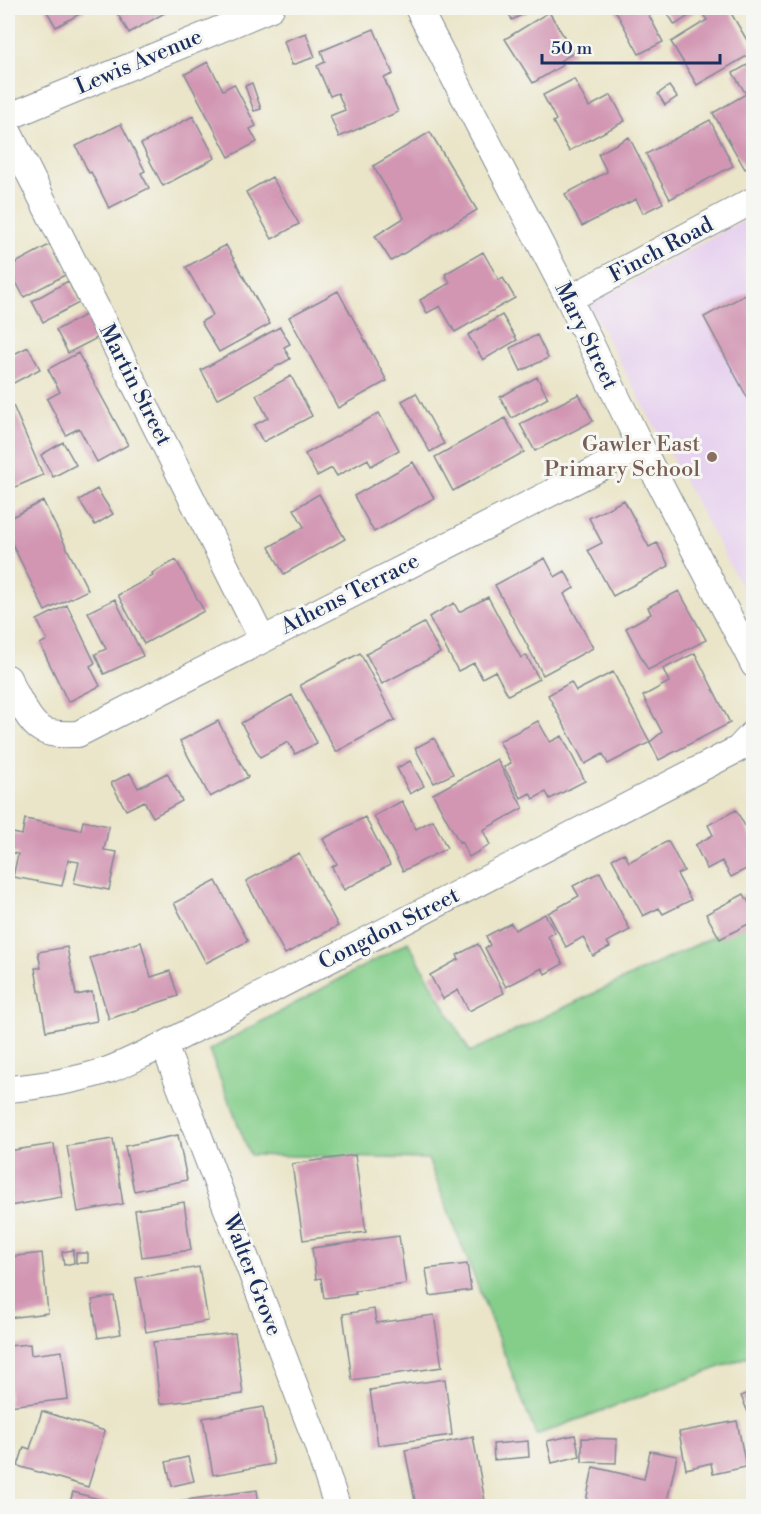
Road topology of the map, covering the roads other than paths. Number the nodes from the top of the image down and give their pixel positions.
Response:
1 (272, 8) edge
2 (418, 8) edge
3 (8, 117) edge
4 (8, 131) edge
5 (753, 200) edge
6 (569, 299) junction
7 (641, 447) junction
8 (262, 639) junction
9 (753, 665) edge
10 (8, 678) edge
11 (753, 732) edge
12 (164, 1045) junction
13 (8, 1089) edge
14 (337, 1506) edge

1 - 3 street, Lewis Avenue
2 - 6 street, Mary Street
4 - 8 street, Martin Street
5 - 6 street, Finch Road
6 - 7 street, Mary Street
7 - 8 street, Athens Terrace
7 - 9 street, Mary Street
8 - 10 street, Athens Terrace
11 - 12 street, Congdon Street
12 - 13 street, Congdon Street
12 - 14 street, Walter Grove

